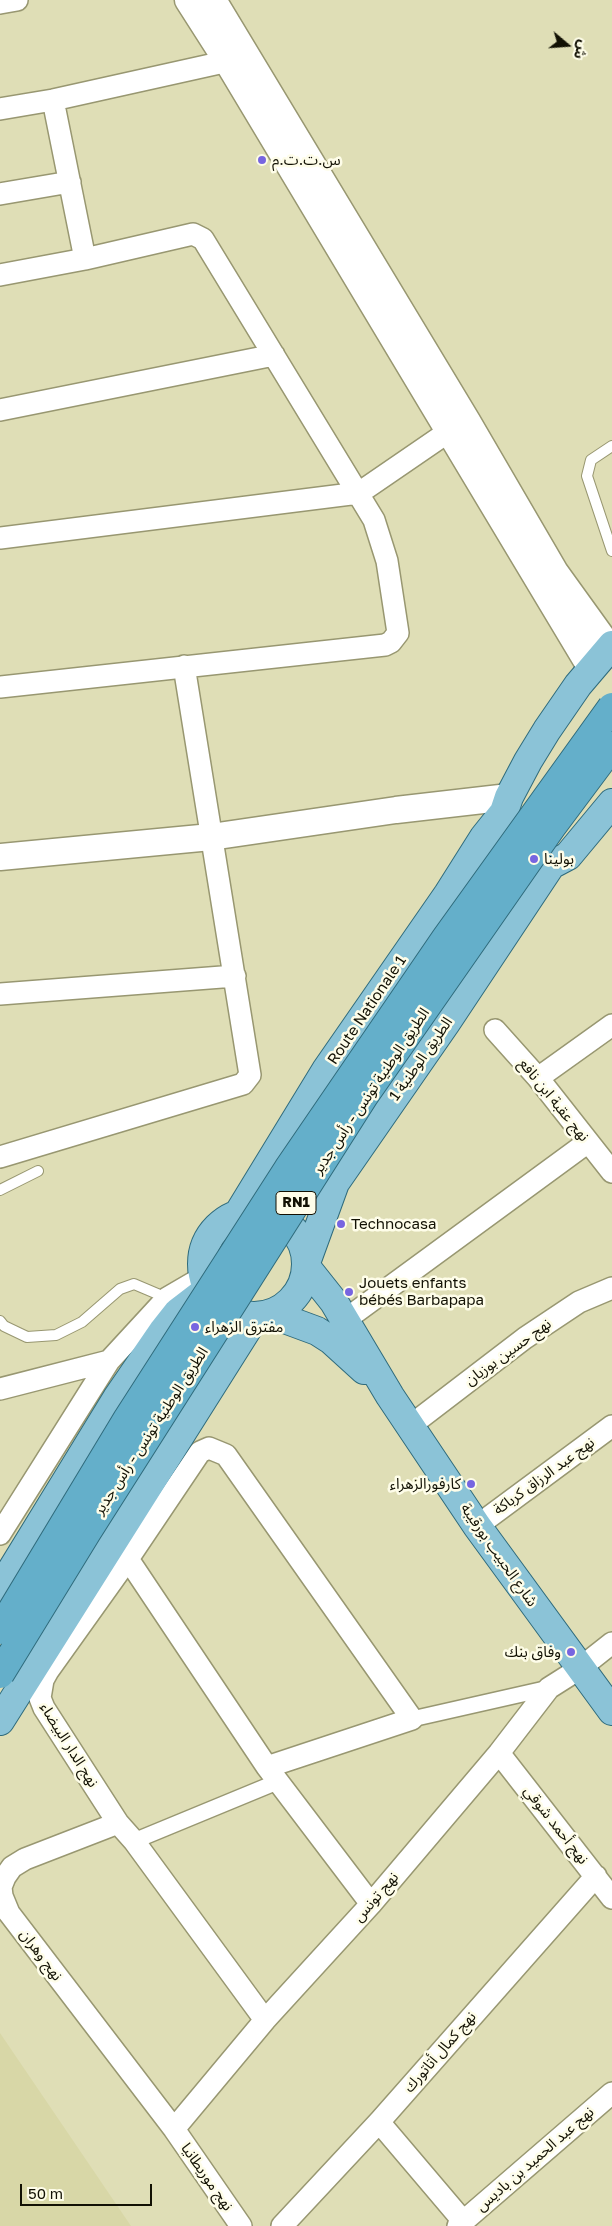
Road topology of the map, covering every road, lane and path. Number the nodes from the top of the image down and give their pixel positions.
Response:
1 (17, 0) edge
2 (188, 0) edge
3 (213, 0) edge
4 (0, 3) edge
5 (237, 59) junction
6 (53, 100) junction
7 (0, 109) edge
8 (70, 182) junction
9 (0, 194) edge
10 (85, 259) junction
11 (0, 275) edge
12 (274, 355) junction
13 (0, 410) edge
14 (448, 432) junction
15 (612, 446) edge
16 (359, 493) junction
17 (0, 538) edge
18 (612, 551) edge
19 (611, 646) edge
20 (184, 666) junction
21 (591, 668) junction
22 (0, 687) edge
23 (612, 707) edge
24 (612, 746) edge
25 (612, 803) edge
26 (507, 805) junction
27 (211, 837) junction
28 (0, 857) edge
29 (551, 865) junction
30 (235, 976) junction
31 (0, 994) edge
32 (612, 1025) edge
33 (495, 1030) dead end
34 (538, 1078) junction
35 (588, 1142) junction
36 (0, 1157) edge
37 (38, 1171) dead end
38 (612, 1172) edge
39 (0, 1190) edge
40 (238, 1214) junction
41 (307, 1264) junction
42 (206, 1283) junction
43 (612, 1288) edge
44 (168, 1298) junction
45 (263, 1315) junction
46 (344, 1320) junction
47 (0, 1321) edge
48 (110, 1361) junction
49 (0, 1389) edge
50 (390, 1396) junction
51 (410, 1426) junction
52 (612, 1426) edge
53 (477, 1526) junction
54 (0, 1534) edge
55 (128, 1559) junction
56 (0, 1589) edge
57 (0, 1630) edge
58 (612, 1643) edge
59 (579, 1669) junction
60 (0, 1674) edge
61 (549, 1688) junction
62 (612, 1711) edge
63 (0, 1720) edge
64 (412, 1720) junction
65 (500, 1753) junction
66 (272, 1775) junction
67 (118, 1823) junction
68 (134, 1841) junction
69 (596, 1876) junction
70 (612, 1898) edge
71 (371, 1904) junction
72 (265, 2020) junction
73 (612, 2093) edge
74 (379, 2122) junction
75 (174, 2128) junction
76 (460, 2224) edge
77 (241, 2226) edge
78 (282, 2226) edge

1 - 4 street
2 - 5 street
3 - 5 street
5 - 6 street
5 - 14 street
5 - 19 street
6 - 7 street
6 - 8 street
8 - 9 street
8 - 10 street
10 - 11 street
10 - 12 street
12 - 13 street
12 - 16 street
14 - 16 street
14 - 21 street
15 - 18 lane
16 - 17 street
16 - 20 street
19 - 21 main road, Route Nationale 1
20 - 22 street
20 - 27 street
21 - 26 main road, Route Nationale 1
23 - 57 highway, الطريق الوطنية تونس - رأس جدير / RN1, bridge
24 - 60 highway, الطريق الوطنية تونس - رأس جدير / RN1, bridge
25 - 29 main road
26 - 27 street
26 - 29 main road
26 - 40 main road, Route Nationale 1 / RN1
27 - 28 street
27 - 30 street
29 - 41 main road, الطريق الوطنية 1 / RN1
30 - 31 street
30 - 36 street
32 - 34 street
33 - 34 street, نهج عقبة ابن نافع
34 - 35 street, نهج عقبة ابن نافع
35 - 38 street, نهج عقبة ابن نافع
35 - 46 street
37 - 39 lane
40 - 41 main road, RN1
40 - 42 main road, RN1
41 - 45 main road, الطريق الوطنية 1 / RN1
41 - 46 main road
42 - 44 street
42 - 45 main road
42 - 56 main road
43 - 51 street, نهج حسين بوزيان
44 - 47 lane
44 - 48 street
45 - 50 main road
45 - 63 main road
46 - 50 main road
48 - 49 street
48 - 54 street
50 - 51 main road, شارع الحبيب بورقيبة
51 - 53 main road, شارع الحبيب بورقيبة
52 - 53 street, نهج عبد الرزاق كرباكة
53 - 59 main road, شارع الحبيب بورقيبة
55 - 64 street, نهج الدار البيضاء
55 - 66 street
55 - 67 street, نهج الدار البيضاء
58 - 59 street, نهج تونس
59 - 61 street, نهج تونس
59 - 62 main road, شارع الحبيب بورقيبة
61 - 64 street
61 - 65 street, نهج تونس
64 - 66 street
65 - 69 street, نهج أحمد شوقي
65 - 71 street, نهج تونس
66 - 68 street
66 - 71 street
67 - 68 street, نهج الدار البيضاء
67 - 75 street, نهج وهران
68 - 72 street, نهج الدار البيضاء
69 - 70 street, نهج أحمد شوقي
69 - 74 street, نهج كمال أتاتورك
71 - 72 street, نهج تونس
72 - 75 street, نهج تونس
73 - 76 street, نهج عبد الحميد بن باديس
74 - 76 street
74 - 78 street, نهج كمال أتاتورك
75 - 77 street, نهج موريطانيا

